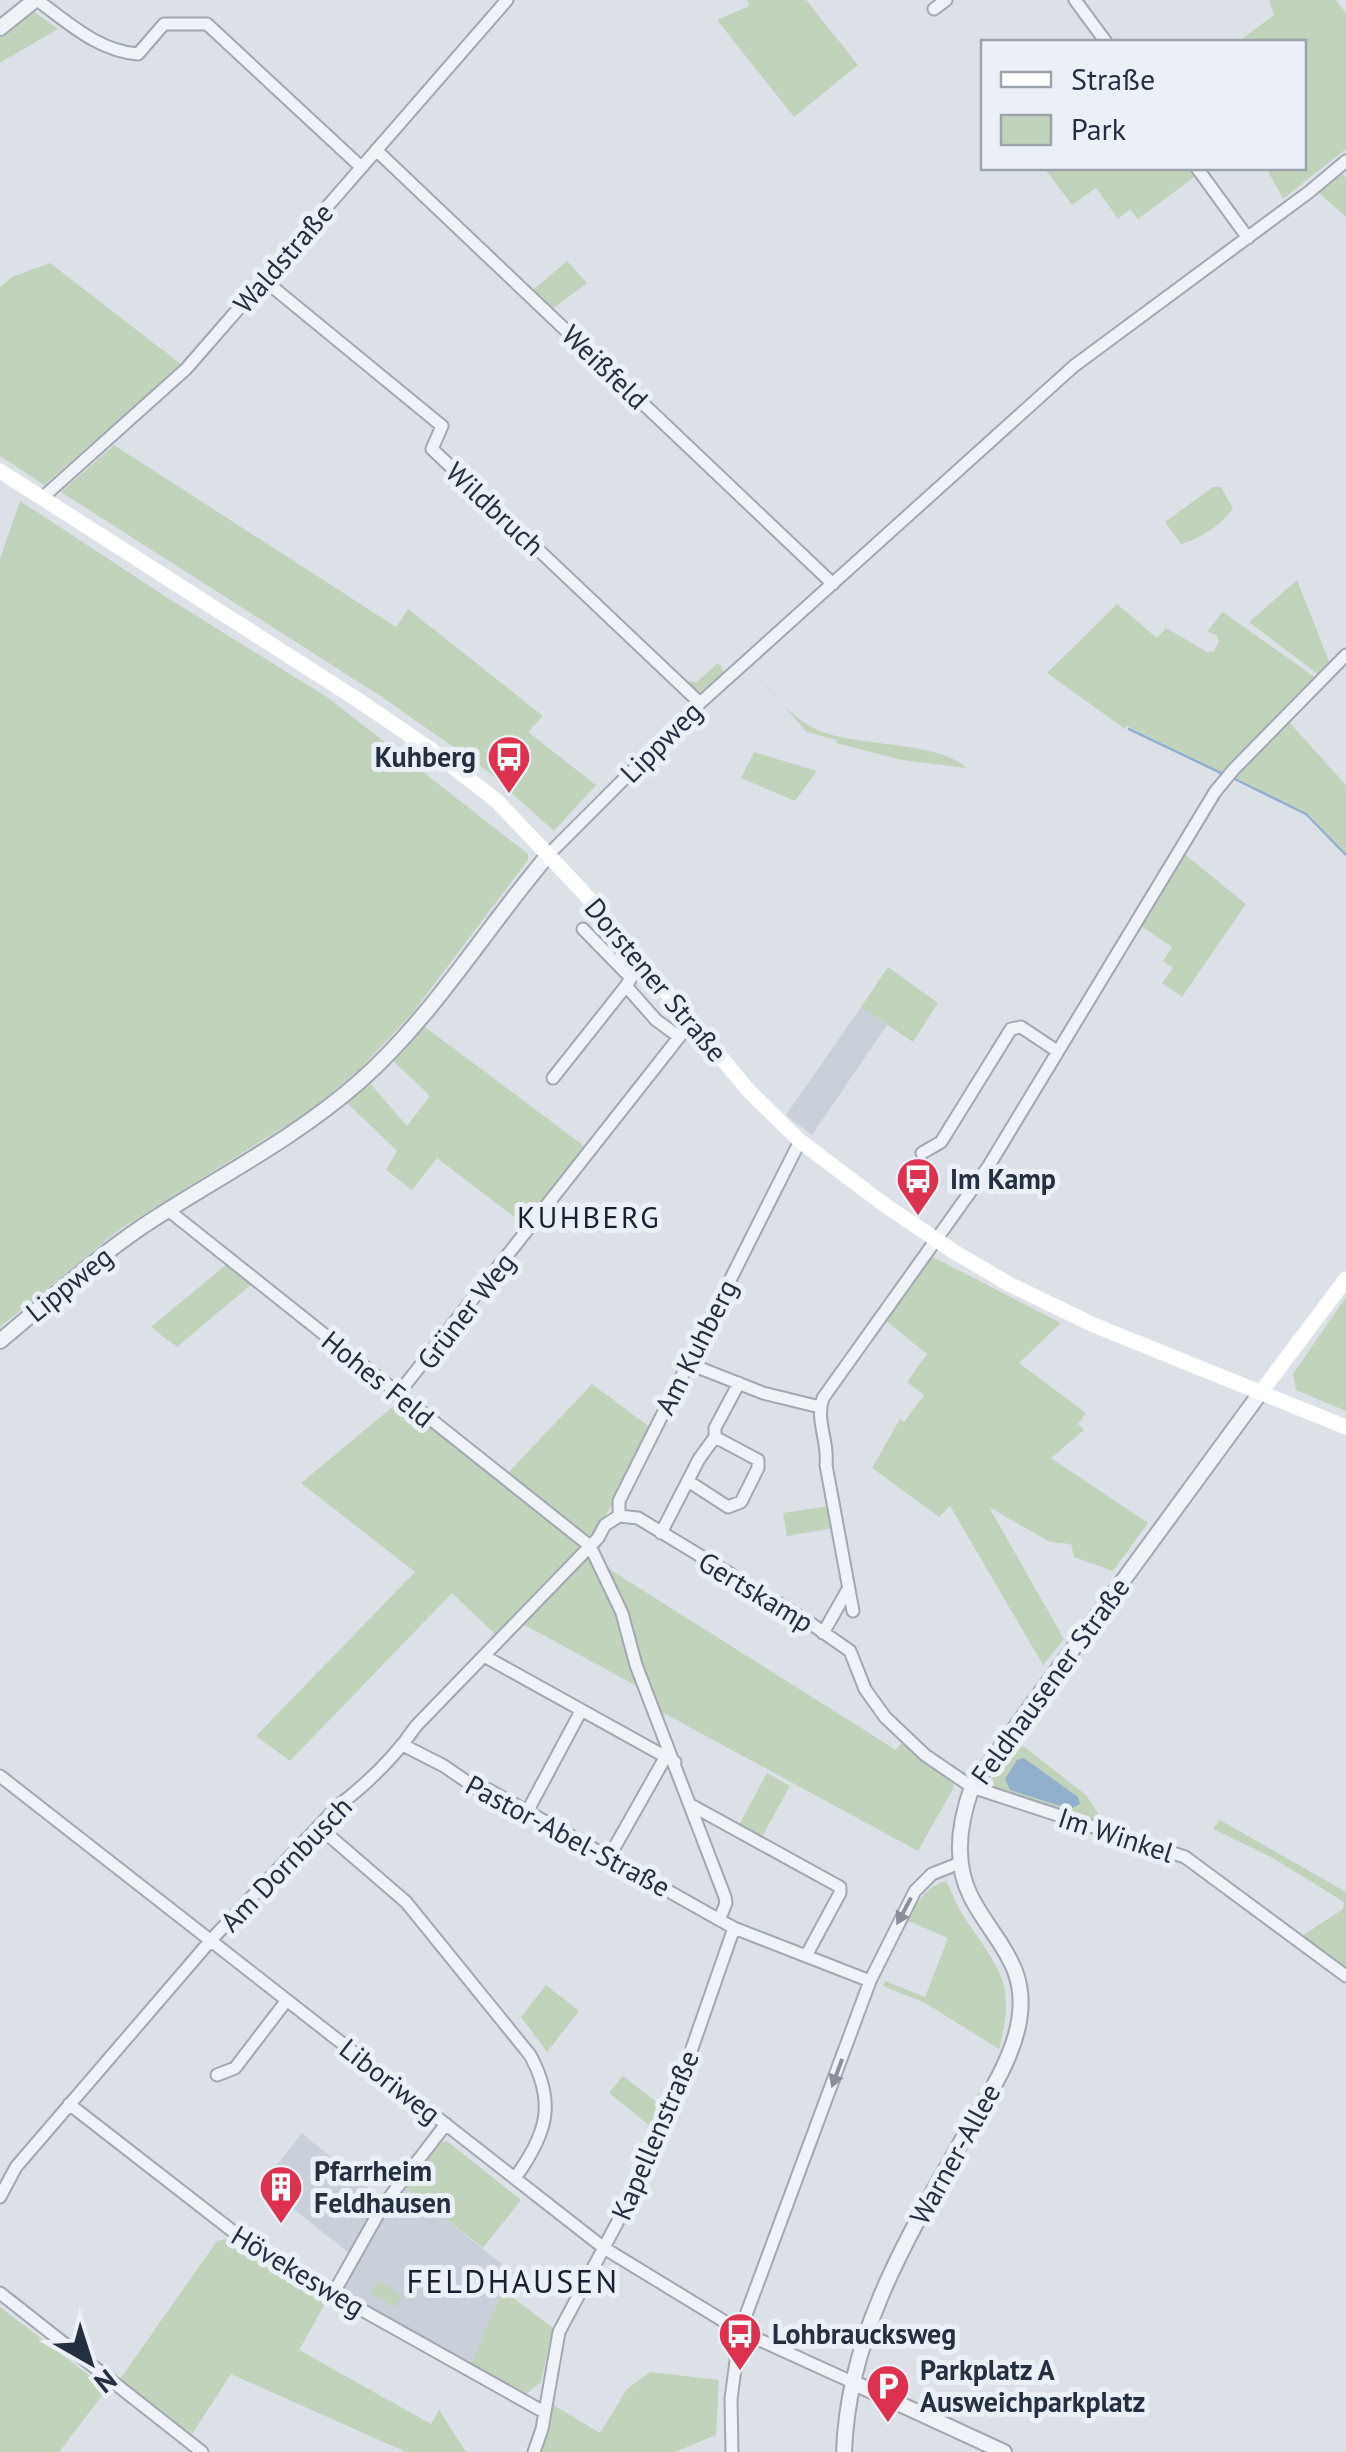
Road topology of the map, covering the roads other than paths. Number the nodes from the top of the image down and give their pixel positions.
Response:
1 (36, 0) edge
2 (507, 0) edge
3 (946, 0) edge
4 (1075, 0) edge
5 (934, 8) dead end
6 (0, 28) edge
7 (1105, 40) edge
8 (376, 150) junction
9 (1346, 161) edge
10 (361, 167) junction
11 (1198, 170) edge
12 (1248, 238) junction
13 (264, 280) junction
14 (0, 472) edge
15 (42, 498) junction
16 (833, 584) junction
17 (1346, 655) edge
18 (700, 703) junction
19 (549, 854) junction
20 (583, 929) dead end
21 (626, 986) junction
22 (691, 1022) junction
23 (678, 1036) junction
24 (1057, 1051) junction
25 (553, 1078) dead end
26 (800, 1142) junction
27 (922, 1153) dead end
28 (168, 1210) junction
29 (936, 1240) junction
30 (1346, 1279) edge
31 (0, 1340) edge
32 (687, 1363) junction
33 (739, 1382) junction
34 (1260, 1392) junction
35 (398, 1394) junction
36 (820, 1407) junction
37 (1346, 1427) edge
38 (714, 1437) junction
39 (688, 1481) junction
40 (619, 1516) junction
41 (661, 1533) junction
42 (590, 1546) junction
43 (847, 1591) junction
44 (853, 1611) dead end
45 (823, 1633) junction
46 (853, 1645) joint
47 (484, 1656) junction
48 (581, 1711) junction
49 (403, 1745) junction
50 (670, 1760) junction
51 (0, 1776) edge
52 (972, 1788) junction
53 (691, 1805) junction
54 (526, 1812) junction
55 (318, 1828) junction
56 (609, 1857) junction
57 (960, 1863) junction
58 (720, 1918) junction
59 (734, 1928) junction
60 (211, 1940) junction
61 (806, 1956) junction
62 (1346, 1976) edge
63 (870, 1981) junction
64 (287, 2000) junction
65 (217, 2074) dead end
66 (69, 2104) junction
67 (446, 2124) junction
68 (516, 2178) junction
69 (0, 2197) edge
70 (604, 2248) junction
71 (0, 2294) edge
72 (333, 2294) junction
73 (740, 2331) junction
74 (852, 2382) junction
75 (544, 2412) junction
76 (202, 2452) edge
77 (534, 2452) edge
78 (732, 2452) edge
79 (844, 2452) edge
80 (1004, 2452) edge

1 - 6 street
1 - 10 street
2 - 8 street, Waldstraße
3 - 5 street
4 - 7 street
8 - 10 street, Waldstraße
8 - 16 street, Weißfeld
9 - 12 street, Lippweg
10 - 13 street, Waldstraße
11 - 12 street
12 - 16 street, Lippweg
13 - 15 street, Waldstraße
13 - 18 street, Wildbruch
14 - 15 main road, Dorstener Straße
15 - 19 main road, Dorstener Straße
16 - 18 street, Lippweg
17 - 24 street
18 - 19 street, Lippweg
19 - 22 main road, Dorstener Straße
19 - 28 street, Lippweg
20 - 21 street
21 - 23 street
21 - 25 street
22 - 23 street, Grüner Weg
22 - 26 main road, Dorstener Straße
23 - 35 street, Grüner Weg
24 - 27 street
24 - 29 street
26 - 29 main road, Dorstener Straße
26 - 32 street, Am Kuhberg
28 - 31 street, Lippweg
28 - 35 street, Hohes Feld
29 - 34 main road, Dorstener Straße
29 - 36 street
30 - 34 main road, Feldhausener Straße
32 - 33 street
32 - 40 street, Am Kuhberg
33 - 36 street
33 - 38 street
34 - 37 main road, Dorstener Straße
34 - 52 street, Feldhausener Straße
35 - 42 street, Hohes Feld
36 - 43 street
38 - 39 street
38 - 39 street
39 - 41 street
40 - 41 street, Gertskamp
40 - 42 street, Am Kuhberg
41 - 45 street, Gertskamp
42 - 47 street, Am Dornbusch
42 - 50 street
43 - 44 street
43 - 45 street
45 - 46 street, Gertskamp
46 - 52 street, Im Winkel
47 - 48 street
47 - 49 street, Am Dornbusch
48 - 50 street
48 - 54 street
49 - 54 street, Pastor-Abel-Straße
49 - 55 street, Am Dornbusch
50 - 53 street
50 - 56 street
51 - 60 street, Liboriweg
52 - 57 street, Feldhausener Straße
52 - 62 street, Im Winkel
53 - 58 street
53 - 61 street
54 - 56 street, Pastor-Abel-Straße
55 - 60 street, Am Dornbusch
55 - 68 street
56 - 58 street, Pastor-Abel-Straße
57 -> 63 street
57 - 74 street, Warner-Allee
58 - 59 street, Pastor-Abel-Straße
59 - 61 street, Pastor-Abel-Straße
59 - 70 street, Kapellenstraße
60 - 64 street, Liboriweg
60 - 66 street, Am Dornbusch
61 - 63 street, Pastor-Abel-Straße
63 -> 73 street
64 - 65 street
64 - 67 street, Liboriweg
66 - 69 street, Am Dornbusch
66 - 72 street, Hövekesweg
67 - 68 street, Liboriweg
67 - 72 street
68 - 70 street, Liboriweg
70 - 73 street, Liboriweg
70 - 75 street, Kapellenstraße
71 - 76 street
72 - 75 street, Hövekesweg
73 - 74 street
73 - 78 street
74 - 79 street, Warner-Allee
74 - 80 street
75 - 77 street, Kapellenstraße

